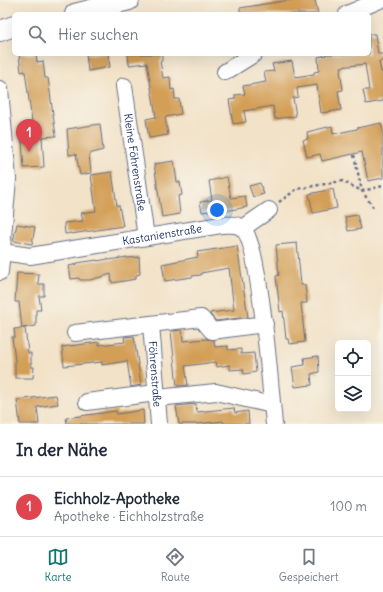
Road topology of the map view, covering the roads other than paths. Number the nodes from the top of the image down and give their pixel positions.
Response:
1 (129, 0) edge
2 (380, 0) edge
3 (83, 12) edge
4 (352, 12) edge
5 (12, 27) edge
6 (0, 31) edge
7 (251, 56) edge
8 (225, 72) dead end
9 (124, 86) dead end
10 (0, 89) edge
11 (269, 210) road end
12 (243, 228) junction
13 (146, 237) junction
14 (2, 252) junction
15 (0, 272) edge
16 (151, 324) junction
17 (265, 324) junction
18 (75, 333) dead end
19 (157, 395) junction
20 (86, 402) dead end
21 (272, 405) junction
22 (159, 424) edge
23 (274, 424) edge

1 - 3 main road
2 - 4 street
5 - 6 main road
7 - 8 street
9 - 13 street, Kleine Föhrenstraße
10 - 14 street
11 - 12 street
12 - 13 street, Kastanienstraße
12 - 17 street
13 - 14 street, Kastanienstraße
14 - 15 street
16 - 17 street
16 - 18 street
16 - 19 street, Föhrenstraße
17 - 21 street
19 - 20 street
19 - 21 street
19 - 22 street, Föhrenstraße
21 - 23 street

